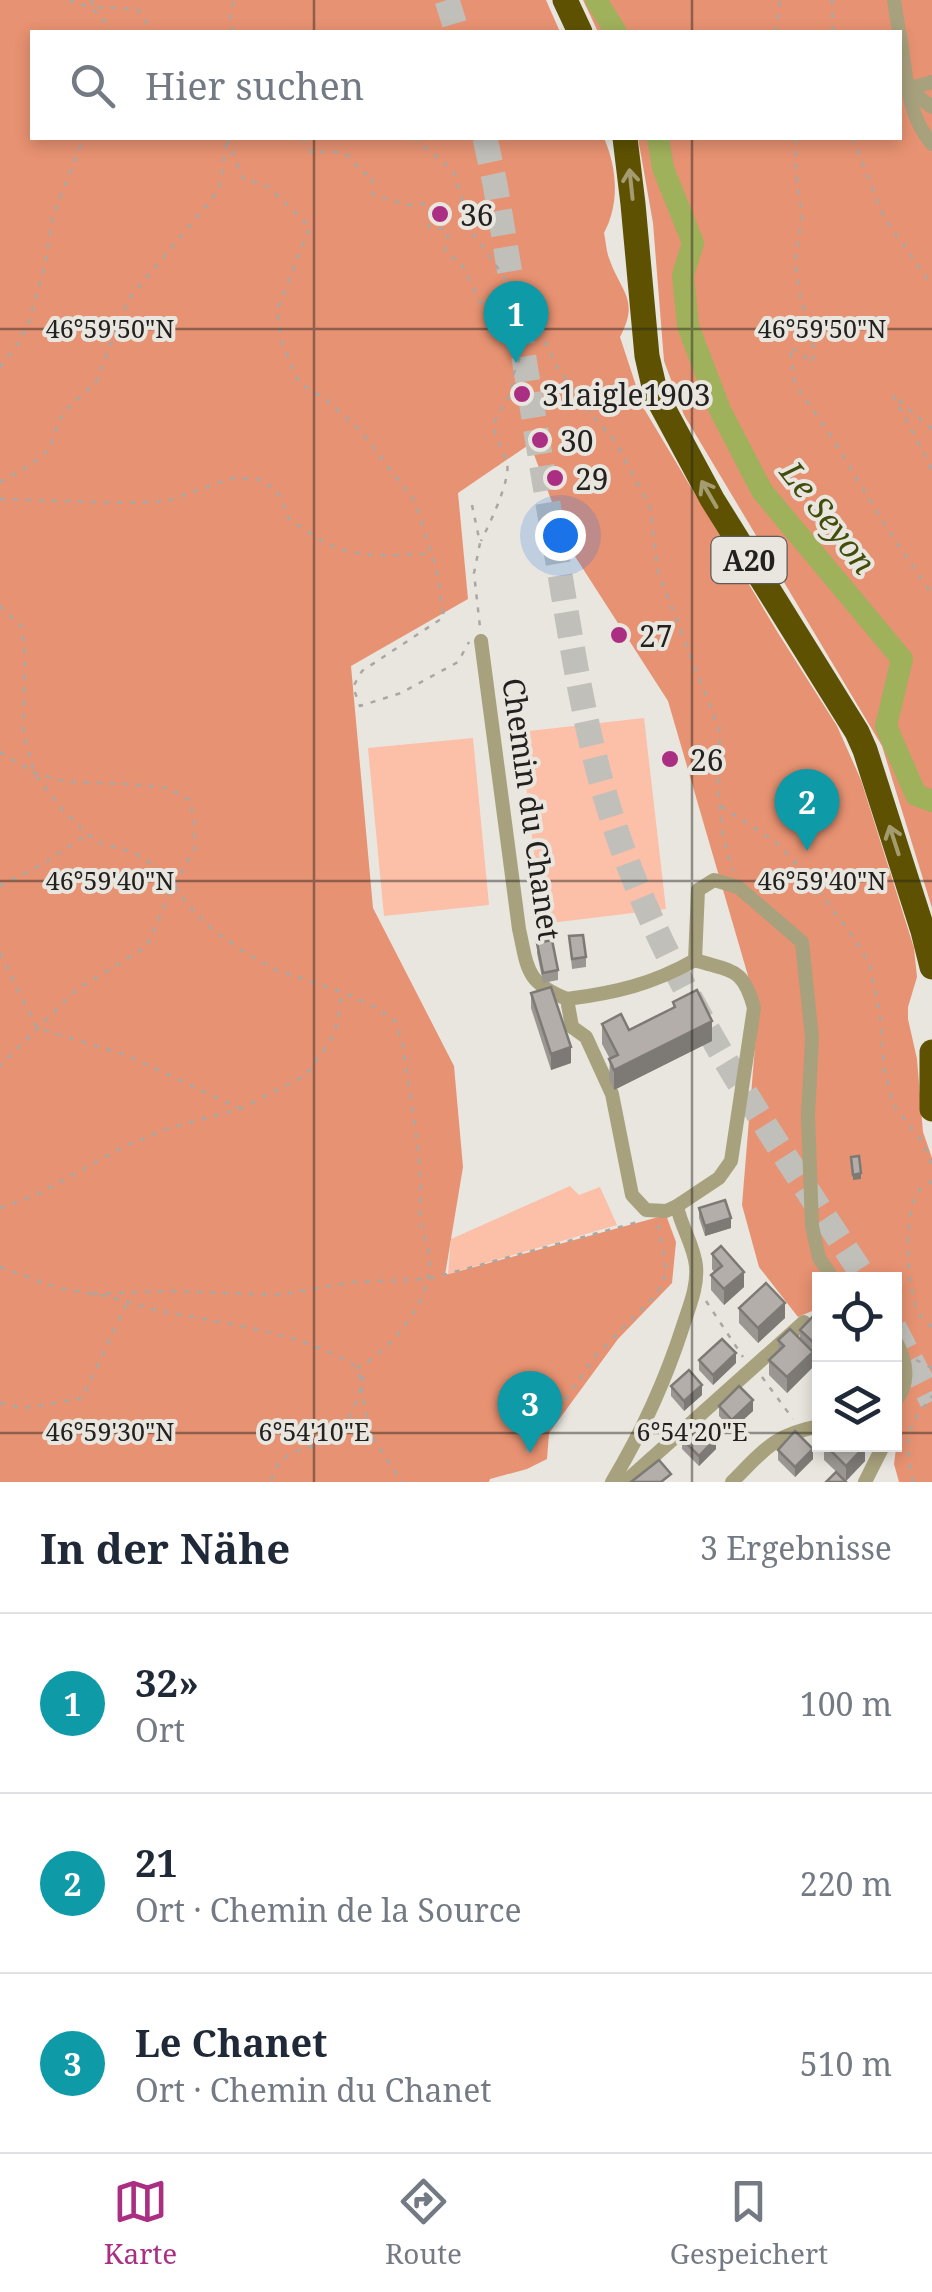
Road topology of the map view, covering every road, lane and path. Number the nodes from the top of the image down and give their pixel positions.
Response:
1 (69, 0) edge
2 (92, 0) edge
3 (234, 0) edge
4 (565, 0) edge
5 (780, 0) edge
6 (832, 0) edge
7 (894, 0) edge
8 (92, 8) junction
9 (109, 30) edge
10 (152, 30) edge
11 (232, 30) edge
12 (579, 30) edge
13 (776, 30) edge
14 (833, 30) edge
15 (899, 30) edge
16 (902, 52) edge
17 (932, 82) edge
18 (908, 89) junction
19 (932, 107) edge
20 (85, 140) edge
21 (227, 140) edge
22 (228, 140) edge
23 (303, 140) edge
24 (416, 140) edge
25 (624, 140) edge
26 (796, 140) edge
27 (854, 140) edge
28 (932, 144) edge
29 (932, 285) edge
30 (0, 367) edge
31 (932, 429) edge
32 (932, 476) edge
33 (0, 482) edge
34 (0, 499) edge
35 (472, 505) dead end
36 (480, 542) junction
37 (431, 553) junction
38 (932, 594) edge
39 (0, 606) edge
40 (481, 641) junction
41 (0, 752) edge
42 (34, 772) junction
43 (720, 805) junction
44 (87, 834) junction
45 (174, 885) junction
46 (0, 886) edge
47 (738, 886) junction
48 (0, 954) edge
49 (696, 960) junction
50 (932, 967) edge
51 (342, 992) junction
52 (568, 998) junction
53 (38, 1028) junction
54 (932, 1052) edge
55 (0, 1066) edge
56 (240, 1109) junction
57 (932, 1110) edge
58 (932, 1165) edge
59 (932, 1181) edge
60 (677, 1206) junction
61 (0, 1208) edge
62 (651, 1210) junction
63 (0, 1267) edge
64 (829, 1272) edge
65 (428, 1279) junction
66 (695, 1289) junction
67 (93, 1294) junction
68 (127, 1302) junction
69 (804, 1322) edge
70 (932, 1327) edge
71 (902, 1357) edge
72 (906, 1366) junction
73 (358, 1368) junction
74 (932, 1368) edge
75 (753, 1370) junction
76 (362, 1388) junction
77 (902, 1392) edge
78 (932, 1396) edge
79 (0, 1404) edge
80 (812, 1427) edge
81 (798, 1430) junction
82 (525, 1451) dead end
83 (880, 1452) edge
84 (270, 1482) edge
85 (402, 1482) edge
86 (612, 1482) edge
87 (625, 1482) edge
88 (732, 1482) edge
89 (865, 1482) edge
90 (913, 1482) edge

1 - 8 path
2 - 8 path
3 - 11 path
4 - 12 highway
5 - 13 path
6 - 14 path
7 - 15 street
8 - 9 path
8 - 10 path
16 - 18 street
17 - 18 street
18 - 19 street
18 - 28 street
20 - 30 path
21 - 33 path
22 - 37 path
23 - 36 path
24 - 43 path
50 -> 25 highway, A20
26 - 38 path
27 - 29 path
31 - 32 path
34 - 37 path
35 - 36 path
36 - 40 path
37 - 40 path
39 - 42 path
40 - 52 street, Chemin du Chanet
41 - 42 path
42 - 44 path
42 - 45 path
43 - 47 path
43 - 58 path
44 - 45 path
44 - 46 path
45 - 51 path
45 - 53 path
47 - 49 street
47 - 64 street
48 - 53 path
49 - 52 street
49 - 60 street
51 - 56 path
51 - 65 path
52 - 62 street
53 - 55 path
53 - 56 path
54 - 57 highway
56 - 61 path
59 - 70 path
60 - 62 street
60 - 66 street
62 - 65 path
62 - 82 path
63 - 67 path
65 - 67 path
65 - 73 path
66 - 75 path
66 - 86 street
67 - 68 path
68 - 73 path
68 - 79 path
69 - 75 street
71 - 72 street
72 - 74 path
72 - 77 street
73 - 76 path
75 - 81 path
75 - 87 street
76 - 84 path
76 - 85 path
78 - 90 path
80 - 81 street
81 - 88 street
83 - 89 street

